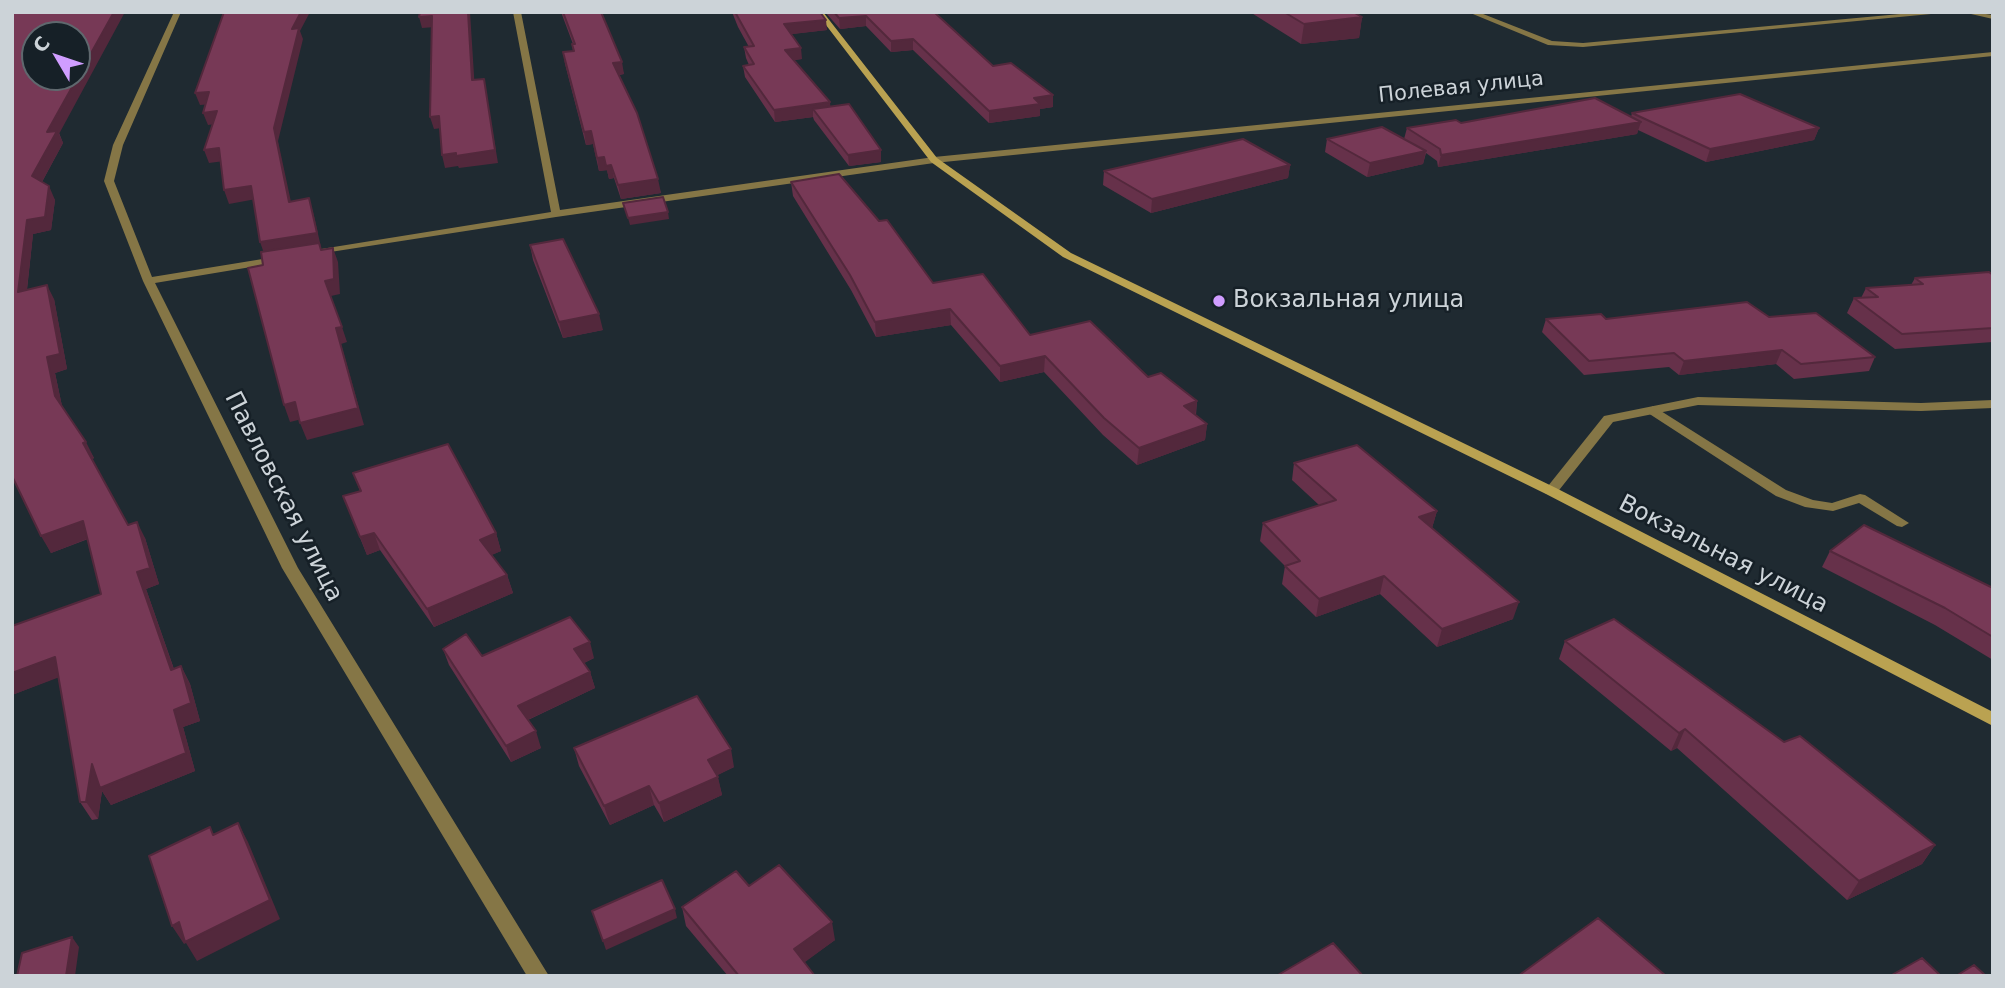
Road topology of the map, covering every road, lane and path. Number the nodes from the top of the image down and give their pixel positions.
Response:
1 (178, 12) edge
2 (517, 12) edge
3 (819, 12) edge
4 (1471, 12) edge
5 (1949, 12) edge
6 (1974, 12) edge
7 (1993, 17) edge
8 (1993, 54) edge
9 (934, 160) junction
10 (556, 214) junction
11 (148, 281) junction
12 (1993, 404) edge
13 (1653, 410) junction
14 (1551, 491) junction
15 (1902, 523) dead end
16 (1993, 720) edge
17 (539, 976) edge

1 - 11 street, Павловская улица
2 - 10 street
3 - 9 street, Вокзальная улица
4 - 5 street
6 - 7 street
8 - 9 street, Полевая улица
9 - 10 street, Полевая улица
9 - 14 street, Вокзальная улица
10 - 11 street, Полевая улица
11 - 17 street, Павловская улица
12 - 13 street
13 - 14 street
13 - 15 street
14 - 16 street, Вокзальная улица

